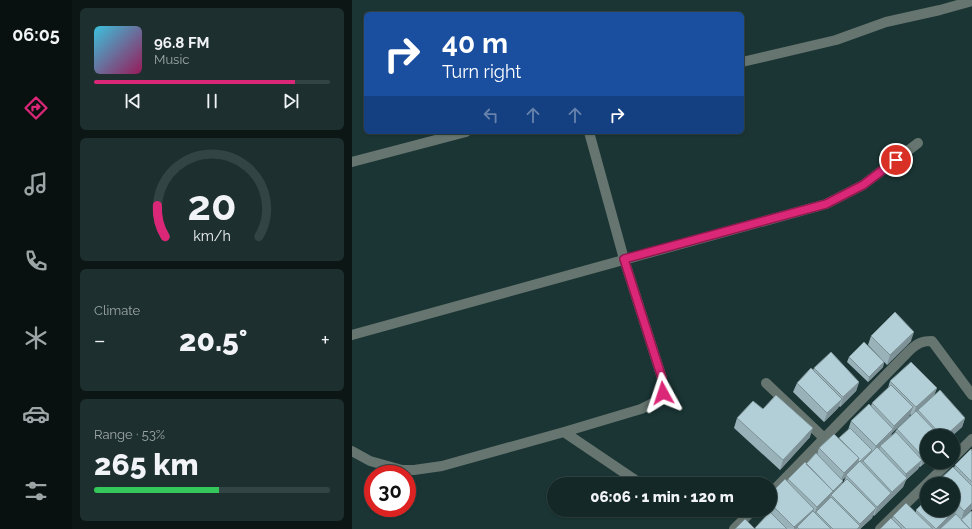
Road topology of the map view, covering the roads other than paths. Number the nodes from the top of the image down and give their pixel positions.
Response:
1 (972, 1) edge
2 (939, 5) edge
3 (744, 62) edge
4 (458, 134) edge
5 (590, 134) edge
6 (918, 142) dead end
7 (352, 162) edge
8 (624, 259) junction
9 (352, 336) edge
10 (766, 383) dead end
11 (972, 394) edge
12 (564, 432) junction
13 (824, 438) junction
14 (972, 439) edge
15 (960, 451) edge
16 (352, 452) edge
17 (942, 469) edge
18 (631, 477) edge
19 (777, 487) edge
20 (746, 517) edge
21 (734, 529) edge
22 (880, 529) edge

1 - 2 street
2 - 3 street
4 - 7 street
5 - 8 street
6 - 8 street
8 - 9 street
8 - 12 street
10 - 13 street
11 - 13 street
12 - 16 street
12 - 18 street
13 - 19 street
14 - 15 street
17 - 22 street
20 - 21 street

